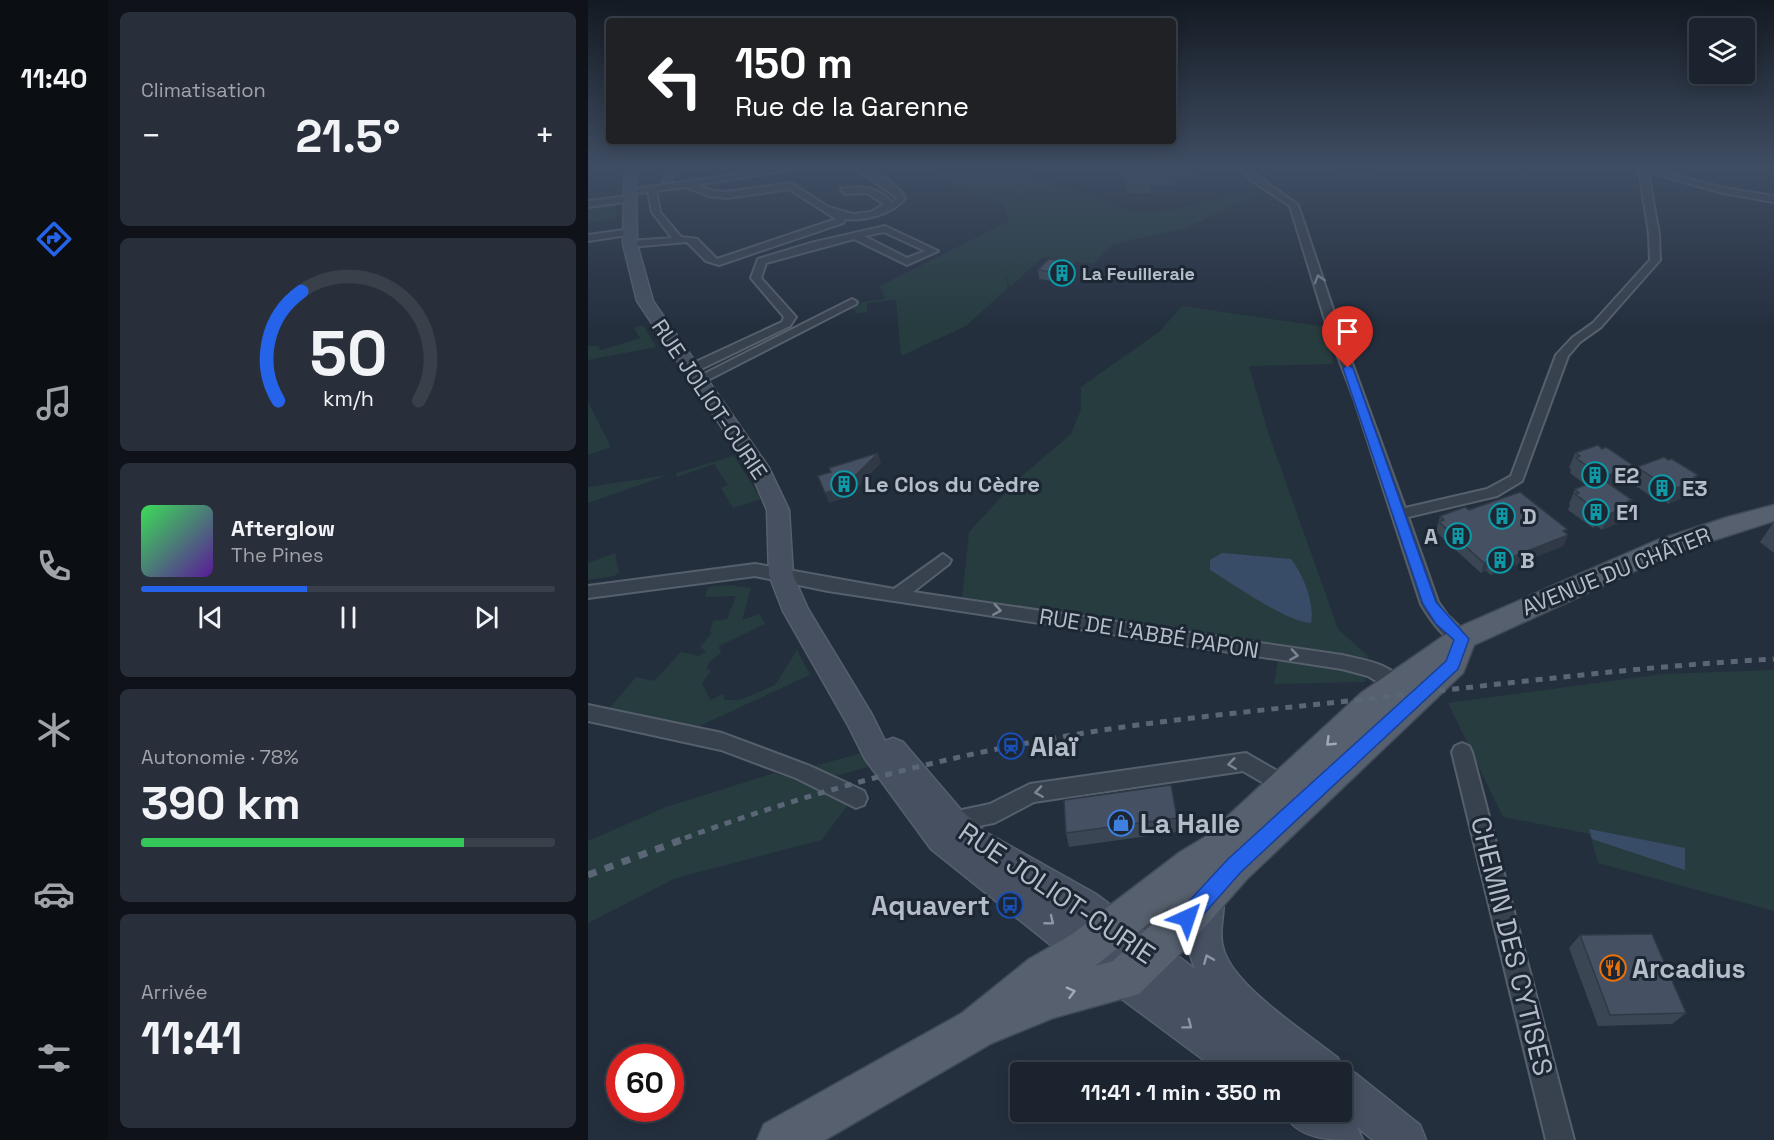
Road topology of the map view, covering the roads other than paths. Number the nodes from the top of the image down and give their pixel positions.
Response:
1 (630, 221) edge
2 (663, 221) edge
3 (840, 221) edge
4 (1299, 221) edge
5 (1649, 221) edge
6 (858, 237) junction
7 (588, 238) edge
8 (677, 238) junction
9 (630, 242) junction
10 (852, 303) dead end
11 (694, 374) junction
12 (1774, 513) edge
13 (1399, 514) junction
14 (943, 560) dead end
15 (782, 575) junction
16 (588, 592) edge
17 (899, 594) junction
18 (1462, 639) junction
19 (1394, 684) junction
20 (588, 713) edge
21 (861, 721) junction
22 (1462, 752) dead end
23 (1284, 786) junction
24 (856, 798) dead end
25 (951, 820) junction
26 (1215, 886) junction
27 (1121, 951) junction
28 (1241, 1062) edge
29 (1282, 1062) edge
30 (1312, 1062) edge
31 (1352, 1096) edge
32 (1352, 1117) edge
33 (1318, 1122) edge
34 (780, 1140) edge
35 (1342, 1140) edge
36 (1380, 1140) edge
37 (1405, 1140) edge
38 (1560, 1140) edge

1 - 9 main road, RUE JOLIOT-CURIE
2 - 8 street
3 - 8 street
13 -> 4 street
5 - 13 street
6 - 6 street
6 - 11 street
7 - 9 street
8 - 9 street
9 - 11 main road, RUE JOLIOT-CURIE
10 - 11 street
11 - 15 main road, RUE JOLIOT-CURIE
12 - 18 main road, AVENUE DU CHÂTER
13 - 18 street
14 - 17 street
15 - 16 street, RUE DE L'ABBÉ PAPON
15 - 17 street, RUE DE L'ABBÉ PAPON
15 - 21 main road, RUE JOLIOT-CURIE
17 -> 19 street, RUE DE L'ABBÉ PAPON
18 - 19 main road, AVENUE DU CHÂTER
18 - 26 main road
19 -> 23 main road, AVENUE DU CHÂTER
20 - 24 street
21 - 25 main road, RUE JOLIOT-CURIE
21 -> 27 main road, RUE JOLIOT-CURIE
22 - 38 street, CHEMIN DES CYTISES
23 -> 25 street
23 - 27 main road, AVENUE DU CHÂTER
25 - 27 main road, RUE JOLIOT-CURIE
26 - 27 main road
30 -> 26 main road
27 -> 28 main road, RUE JOLIOT-CURIE
27 - 29 main road, RUE JOLIOT-CURIE
27 - 34 main road
31 - 37 main road
32 - 36 main road
33 - 35 main road

